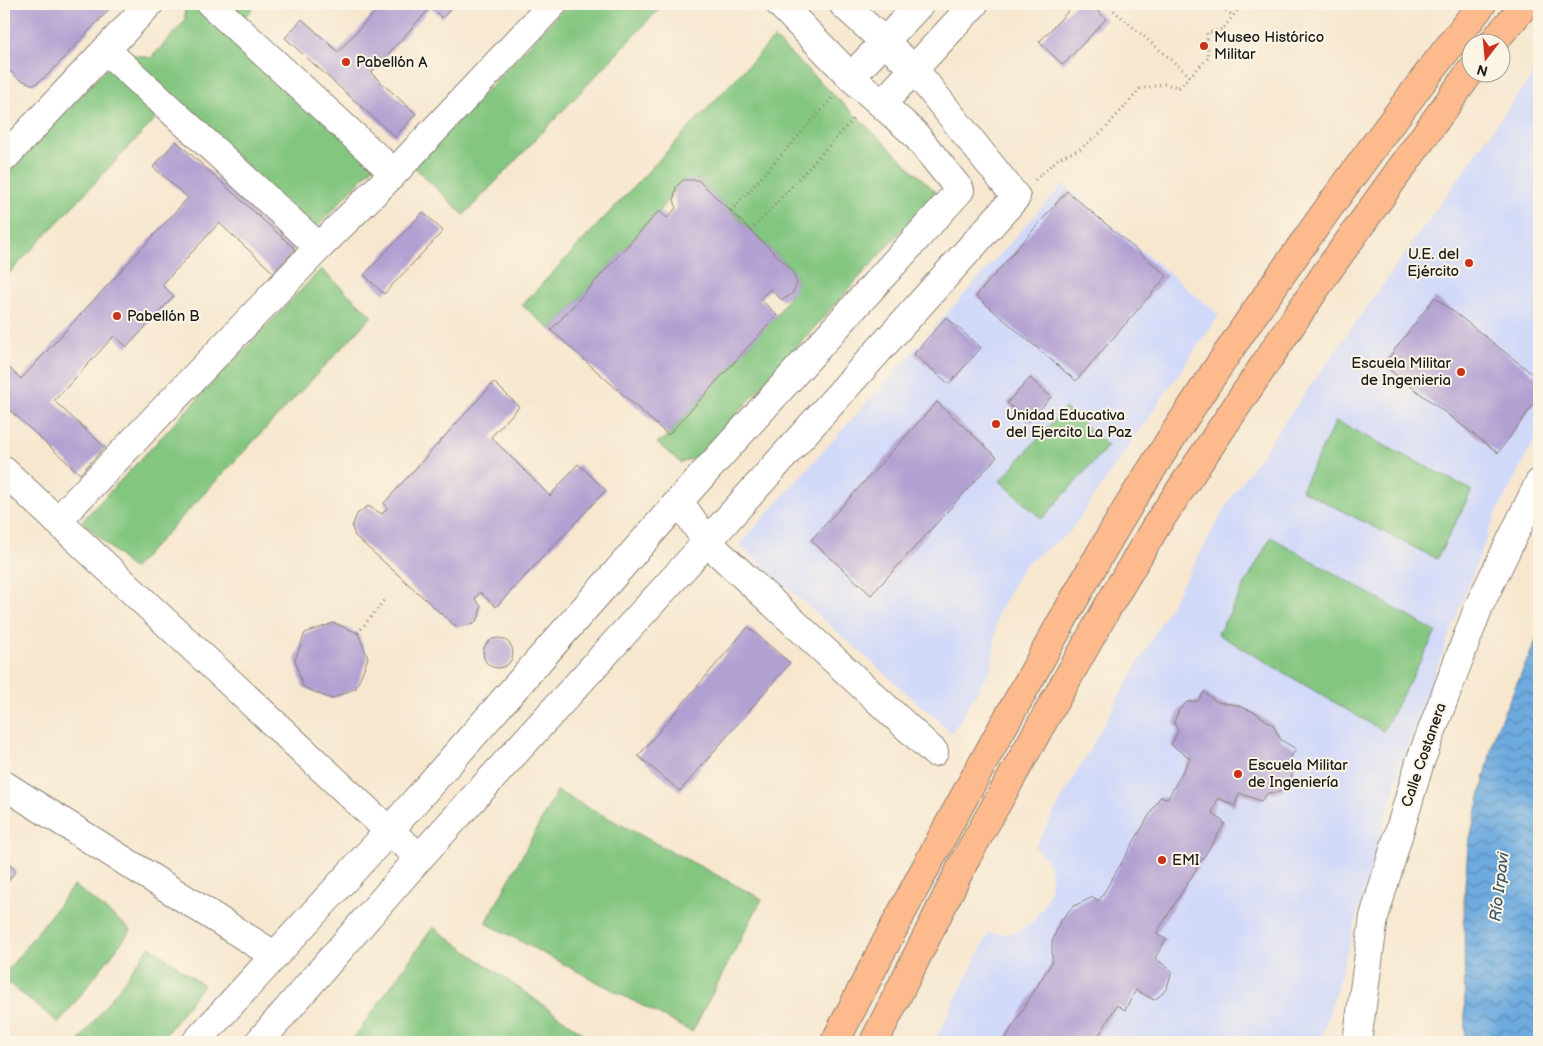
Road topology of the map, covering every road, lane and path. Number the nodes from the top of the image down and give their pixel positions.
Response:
1 (148, 4) edge
2 (211, 4) edge
3 (553, 4) edge
4 (780, 4) edge
5 (843, 4) edge
6 (920, 4) edge
7 (974, 4) edge
8 (1106, 4) edge
9 (1218, 4) edge
10 (1242, 4) edge
11 (1482, 4) edge
12 (1526, 4) edge
13 (1233, 16) junction
14 (1502, 32) edge
15 (885, 42) junction
16 (106, 50) junction
17 (914, 69) junction
18 (1190, 76) junction
19 (851, 77) junction
20 (1463, 82) edge
21 (878, 100) junction
22 (4, 158) edge
23 (394, 173) junction
24 (1016, 197) junction
25 (731, 211) dead end
26 (751, 231) dead end
27 (319, 248) junction
28 (1247, 326) junction
29 (1276, 346) junction
30 (1189, 410) junction
31 (1218, 430) junction
32 (4, 471) edge
33 (1539, 483) edge
34 (679, 501) junction
35 (57, 522) junction
36 (707, 542) junction
37 (384, 599) dead end
38 (1064, 617) junction
39 (358, 633) dead end
40 (1092, 633) junction
41 (934, 752) dead end
42 (4, 785) edge
43 (389, 832) junction
44 (420, 856) junction
45 (274, 955) junction
46 (196, 1042) edge
47 (259, 1042) edge
48 (835, 1042) edge
49 (874, 1042) edge
50 (1357, 1042) edge

1 - 16 street
2 - 23 street
3 - 23 street
4 - 19 street
5 - 15 street
6 - 15 street
7 - 17 street
8 - 18 path
9 - 13 path
10 - 13 path
11 - 28 main road
12 - 14 main road
13 - 18 path
15 - 17 street
15 - 19 street
16 - 22 street
16 - 27 street
17 - 21 street
17 - 24 street
18 - 24 path
19 - 21 street
19 - 25 path
20 - 29 main road
21 - 26 path
21 - 34 street
23 - 27 street
24 - 36 street
27 - 35 street
28 - 29 main road
28 - 30 main road
29 - 31 main road
30 - 31 main road
30 - 38 main road
31 - 40 main road
32 - 35 street
33 - 50 street, Calle Costanera
34 - 36 street
34 - 43 street
35 - 43 street
36 - 41 street
36 - 44 street
37 - 39 path
38 - 40 main road
38 - 48 main road
40 - 49 main road
42 - 45 street
43 - 44 street
43 - 45 street
44 - 47 street
45 - 46 street

